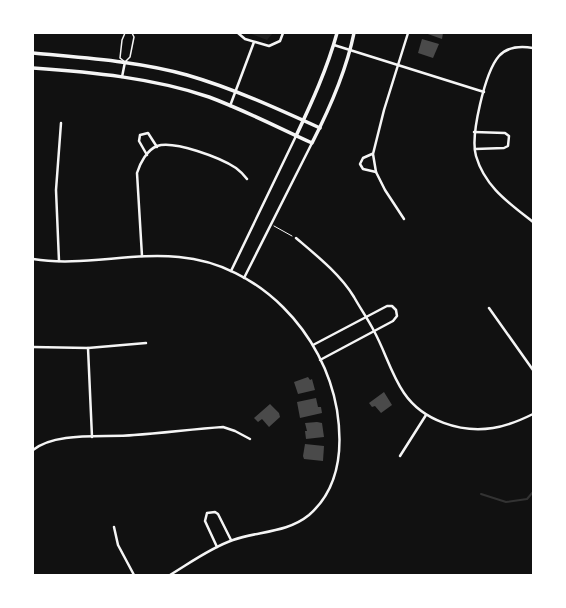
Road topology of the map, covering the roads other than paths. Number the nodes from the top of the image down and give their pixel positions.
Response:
1 (125, 33) edge
2 (132, 33) edge
3 (238, 33) edge
4 (283, 33) edge
5 (337, 33) edge
6 (354, 33) edge
7 (408, 33) edge
8 (254, 42) junction
9 (334, 45) junction
10 (533, 48) edge
11 (350, 50) junction
12 (33, 53) edge
13 (125, 62) junction
14 (398, 66) junction
15 (33, 68) edge
16 (122, 77) junction
17 (236, 92) junction
18 (484, 92) junction
19 (230, 106) junction
20 (304, 120) junction
21 (61, 123) dead end
22 (320, 128) junction
23 (474, 132) junction
24 (296, 136) junction
25 (312, 143) junction
26 (157, 146) junction
27 (475, 149) junction
28 (373, 154) junction
29 (147, 155) junction
30 (376, 172) junction
31 (247, 179) dead end
32 (404, 219) dead end
33 (533, 222) edge
34 (296, 238) road end
35 (142, 256) junction
36 (33, 259) edge
37 (59, 261) junction
38 (231, 271) junction
39 (244, 278) junction
40 (489, 308) dead end
41 (365, 317) junction
42 (374, 331) junction
43 (146, 343) dead end
44 (313, 345) junction
45 (33, 347) edge
46 (88, 348) junction
47 (320, 360) junction
48 (533, 370) edge
49 (533, 414) edge
50 (426, 415) junction
51 (92, 437) junction
52 (250, 439) dead end
53 (33, 450) edge
54 (400, 456) dead end
55 (114, 527) dead end
56 (231, 540) junction
57 (217, 547) junction
58 (134, 575) edge
59 (170, 575) edge

1 - 13 lane
2 - 13 lane
3 - 8 street
4 - 8 street
5 - 9 street
6 - 11 street
7 - 14 street
8 - 17 street
9 - 11 street
9 - 20 street
10 - 18 street
11 - 14 street
11 - 22 street
12 - 13 street
13 - 16 street
13 - 17 street
14 - 18 street
14 - 28 street
15 - 16 street
16 - 19 street
17 - 19 street
17 - 20 street
18 - 23 street
19 - 24 street
20 - 22 street
20 - 24 street
21 - 37 street
22 - 25 street
23 - 27 street
23 - 27 street
24 - 25 street
24 - 38 street
25 - 39 street
26 - 29 street
26 - 29 street
26 - 31 street
27 - 33 street
28 - 30 street
28 - 30 street
29 - 35 street
30 - 32 street
34 - 41 street
35 - 37 street
35 - 38 street
36 - 37 street
38 - 39 street
39 - 44 street
40 - 48 street
41 - 42 street
41 - 42 street
41 - 44 street
42 - 47 street
42 - 50 street
43 - 46 street
44 - 47 street
45 - 46 street
46 - 51 street
47 - 56 street
49 - 50 street
50 - 54 street
51 - 52 street
51 - 53 street
55 - 58 street
56 - 57 street
56 - 57 street
57 - 59 street

